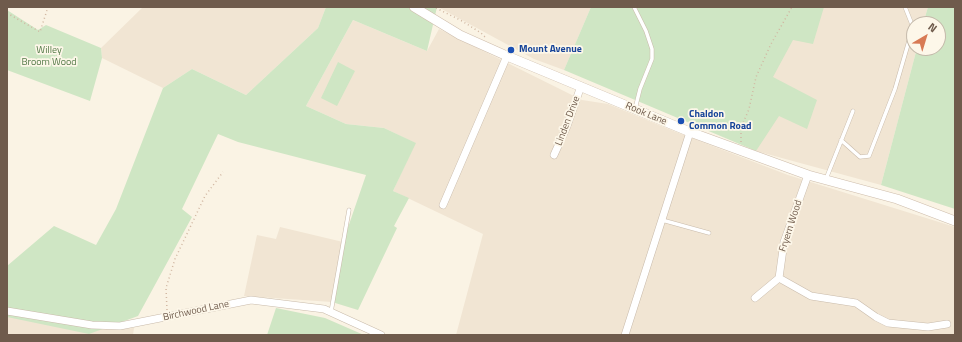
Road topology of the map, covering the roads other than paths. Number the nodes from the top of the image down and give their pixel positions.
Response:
1 (414, 7) edge
2 (634, 7) edge
3 (905, 7) edge
4 (507, 56) junction
5 (581, 86) junction
6 (635, 109) junction
7 (853, 111) dead end
8 (690, 132) junction
9 (841, 140) junction
10 (554, 155) dead end
11 (808, 175) junction
12 (825, 180) junction
13 (443, 205) dead end
14 (349, 210) dead end
15 (661, 219) junction
16 (955, 221) edge
17 (709, 232) dead end
18 (779, 278) junction
19 (755, 298) dead end
20 (7, 311) edge
21 (331, 312) junction
22 (947, 324) dead end
23 (381, 335) edge
24 (625, 335) edge

1 - 4 main road, Rook Lane
2 - 6 lane
3 - 9 lane
4 - 5 main road, Rook Lane
4 - 13 street
5 - 6 main road, Rook Lane
5 - 10 street, Linden Drive
6 - 8 main road, Rook Lane
7 - 9 lane
8 - 11 main road, Rook Lane
8 - 15 street
9 - 12 lane
11 - 12 main road, Rook Lane
11 - 18 street, Fryern Wood
12 - 16 main road, Rook Lane
14 - 21 lane
15 - 17 lane
15 - 24 street
18 - 19 street
18 - 22 street
20 - 21 street, Birchwood Lane
21 - 23 street, Birchwood Lane

